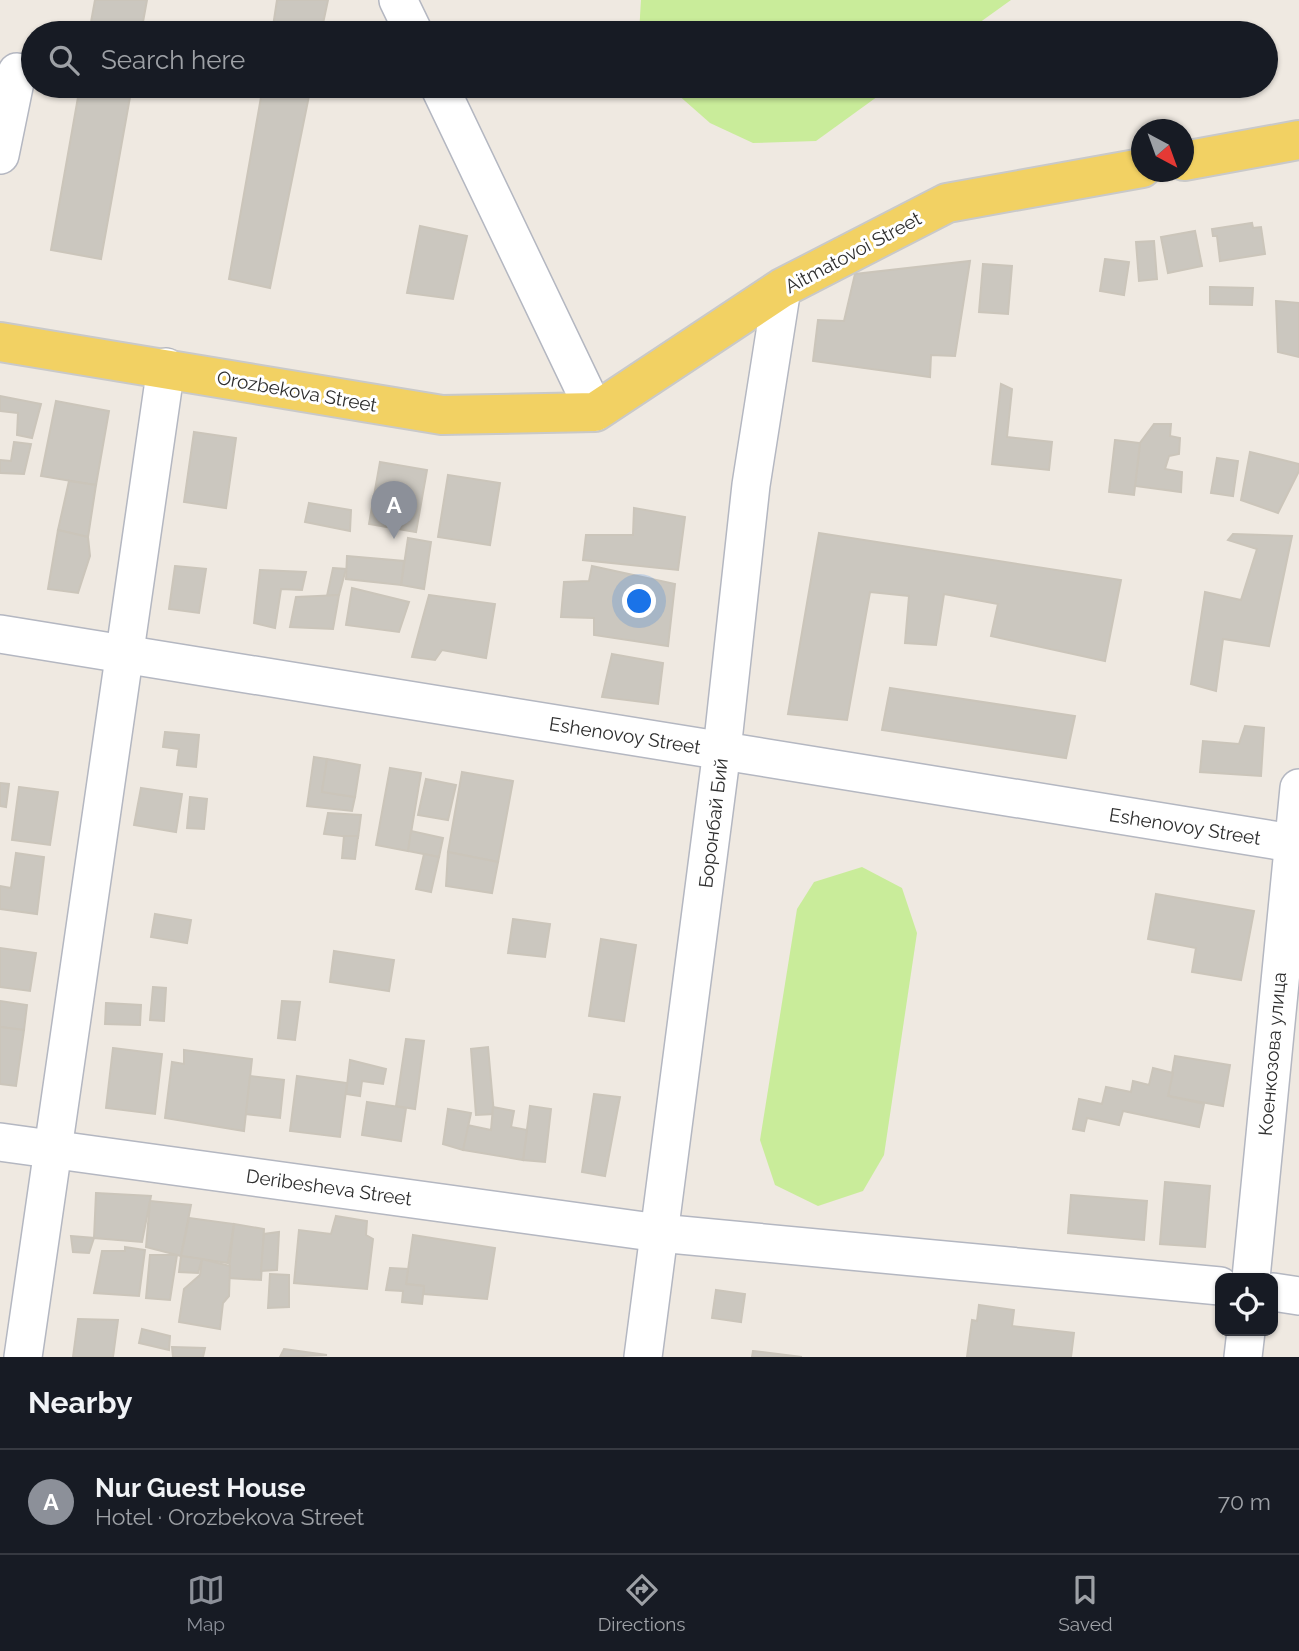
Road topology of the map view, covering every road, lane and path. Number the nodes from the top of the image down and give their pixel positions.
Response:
1 (398, 0) edge
2 (408, 21) edge
3 (17, 72) dead end
4 (445, 98) edge
5 (1299, 140) edge
6 (0, 155) edge
7 (1194, 159) edge
8 (1131, 170) edge
9 (782, 288) junction
10 (0, 342) edge
11 (166, 367) junction
12 (596, 412) junction
13 (0, 634) edge
14 (124, 653) junction
15 (722, 750) junction
16 (1299, 788) edge
17 (1292, 843) junction
18 (0, 1142) edge
19 (53, 1148) junction
20 (659, 1233) junction
21 (1251, 1273) edge
22 (1215, 1286) edge
23 (1278, 1293) edge
24 (1299, 1296) edge
25 (1245, 1336) edge
26 (23, 1357) edge
27 (643, 1357) edge
28 (1242, 1357) edge

1 - 2 street
3 - 6 street
4 - 12 street
5 - 7 main road
8 - 9 main road, Aitmatovoi Street
9 - 12 main road, Aitmatovoi Street
9 - 15 street, Боронбай Бий
10 - 11 main road, Orozbekova Street
11 - 12 main road, Orozbekova Street
11 - 14 street
13 - 14 street, Eshenovoy Street
14 - 15 street, Eshenovoy Street
14 - 19 street
15 - 17 street, Eshenovoy Street
15 - 20 street, Боронбай Бий
16 - 17 street, Коенкозова улица
17 - 21 street, Коенкозова улица
18 - 19 street, Deribesheva Street
19 - 20 street, Deribesheva Street
19 - 26 street
20 - 22 street, Deribesheva Street
20 - 27 street, Боронбай Бий
23 - 24 street
25 - 28 street

